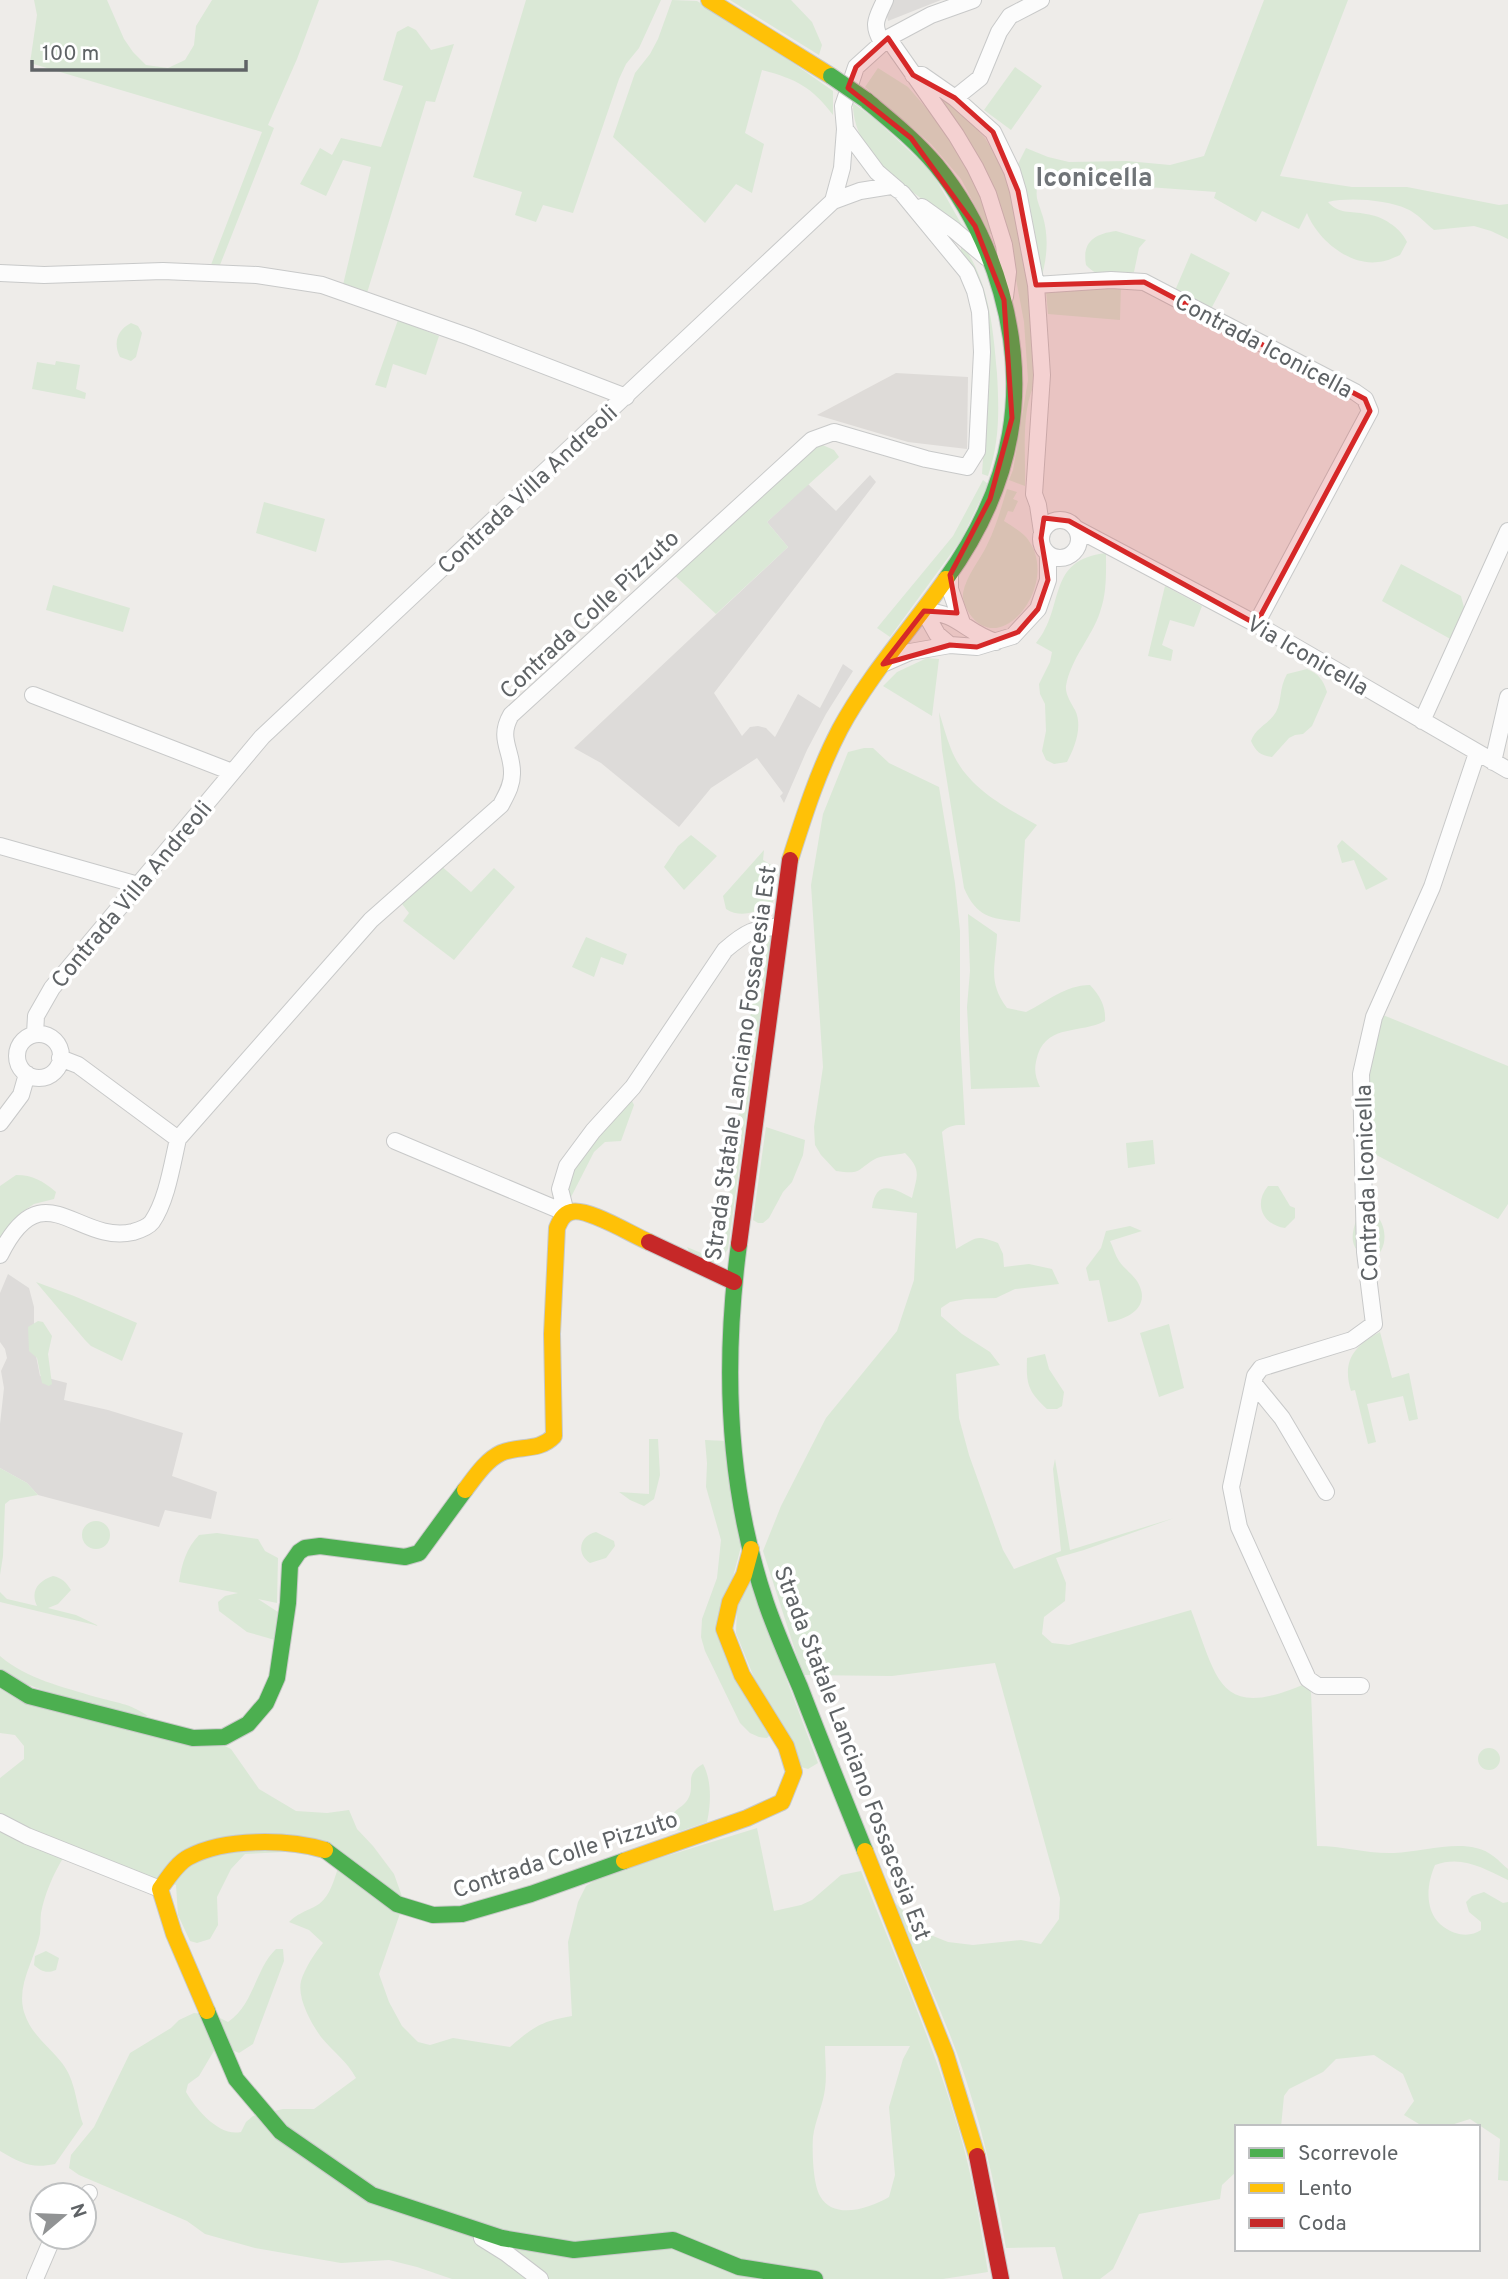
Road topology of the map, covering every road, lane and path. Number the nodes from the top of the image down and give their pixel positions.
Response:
1 (709, 0) edge
2 (885, 0) edge
3 (973, 0) edge
4 (1041, 0) edge
5 (885, 40) junction
6 (914, 75) junction
7 (955, 98) junction
8 (845, 129) junction
9 (897, 189) junction
10 (833, 201) junction
11 (989, 260) junction
12 (0, 273) edge
13 (1036, 285) junction
14 (1004, 300) junction
15 (626, 397) junction
16 (1038, 505) junction
17 (1058, 519) junction
18 (1077, 529) junction
19 (1508, 531) edge
20 (1042, 532) junction
21 (1105, 545) junction
22 (1078, 547) junction
23 (1055, 556) junction
24 (950, 575) junction
25 (924, 611) junction
26 (962, 624) junction
27 (1256, 624) junction
28 (996, 642) junction
29 (950, 645) junction
30 (883, 664) junction
31 (33, 695) dead end
32 (1508, 697) edge
33 (1422, 721) junction
34 (1477, 753) junction
35 (1493, 762) junction
36 (1508, 770) edge
37 (232, 772) junction
38 (0, 846) edge
39 (138, 885) junction
40 (781, 926) junction
41 (35, 1034) junction
42 (60, 1058) junction
43 (27, 1074) junction
44 (0, 1123) edge
45 (178, 1139) junction
46 (395, 1141) dead end
47 (566, 1213) junction
48 (0, 1255) edge
49 (734, 1282) junction
50 (1255, 1385) junction
51 (1326, 1492) dead end
52 (751, 1549) junction
53 (0, 1678) edge
54 (1361, 1686) dead end
55 (0, 1822) edge
56 (160, 1889) junction
57 (460, 2224) junction
58 (46, 2251) edge
59 (34, 2279) edge
60 (540, 2279) edge
61 (815, 2279) edge
62 (1001, 2279) edge

1 - 11 street, Strada Statale Lanciano Fossacesia Est, bridge
2 - 5 street
3 - 5 street
4 - 7 street
5 - 6 street
5 - 8 street
6 - 7 street
6 - 14 street
7 - 13 street
8 - 9 street
8 - 10 street
9 - 10 street
9 - 11 street
9 - 45 street, Contrada Colle Pizzuto
10 - 15 street
11 - 14 street, Strada Statale Lanciano Fossacesia Est
12 - 15 street, Contrada Villa Andreoli
13 - 16 street
13 - 27 street, Contrada Iconicella
14 - 24 street, Strada Statale Lanciano Fossacesia Est
15 - 37 street, Contrada Villa Andreoli
16 - 17 street
16 - 20 street
17 - 18 street
17 - 20 street
18 - 21 street, Via Iconicella
18 - 22 street
19 - 33 street
20 - 23 street
21 - 22 street
21 - 27 street, Via Iconicella
22 - 23 street
23 - 28 street
24 - 25 street, Strada Statale Lanciano Fossacesia Est
24 - 26 street
25 - 26 street
25 - 29 street
25 - 30 street, Strada Statale Lanciano Fossacesia Est
26 - 28 street
27 - 33 street, Via Iconicella
28 - 29 street
29 - 30 street
30 - 40 street, Strada Statale Lanciano Fossacesia Est
31 - 37 street
32 - 35 street
33 - 34 street, Via Iconicella
34 - 35 street, Via Iconicella
34 - 50 street, Contrada Iconicella
35 - 36 street, Via Iconicella
37 - 39 street, Contrada Villa Andreoli
38 - 39 street
39 - 41 street, Contrada Villa Andreoli
40 - 47 street
40 - 49 street, Strada Statale Lanciano Fossacesia Est
41 - 42 street
41 - 43 street
42 - 43 street
42 - 45 street
43 - 44 street
45 - 48 street
46 - 47 street
47 - 49 street
47 - 53 street
49 - 52 street, Strada Statale Lanciano Fossacesia Est
50 - 51 street
50 - 54 street
52 - 56 street, Contrada Colle Pizzuto
52 - 62 street, Strada Statale Lanciano Fossacesia Est
55 - 56 street
56 - 57 street
57 - 60 street
57 - 61 street
58 - 59 street

